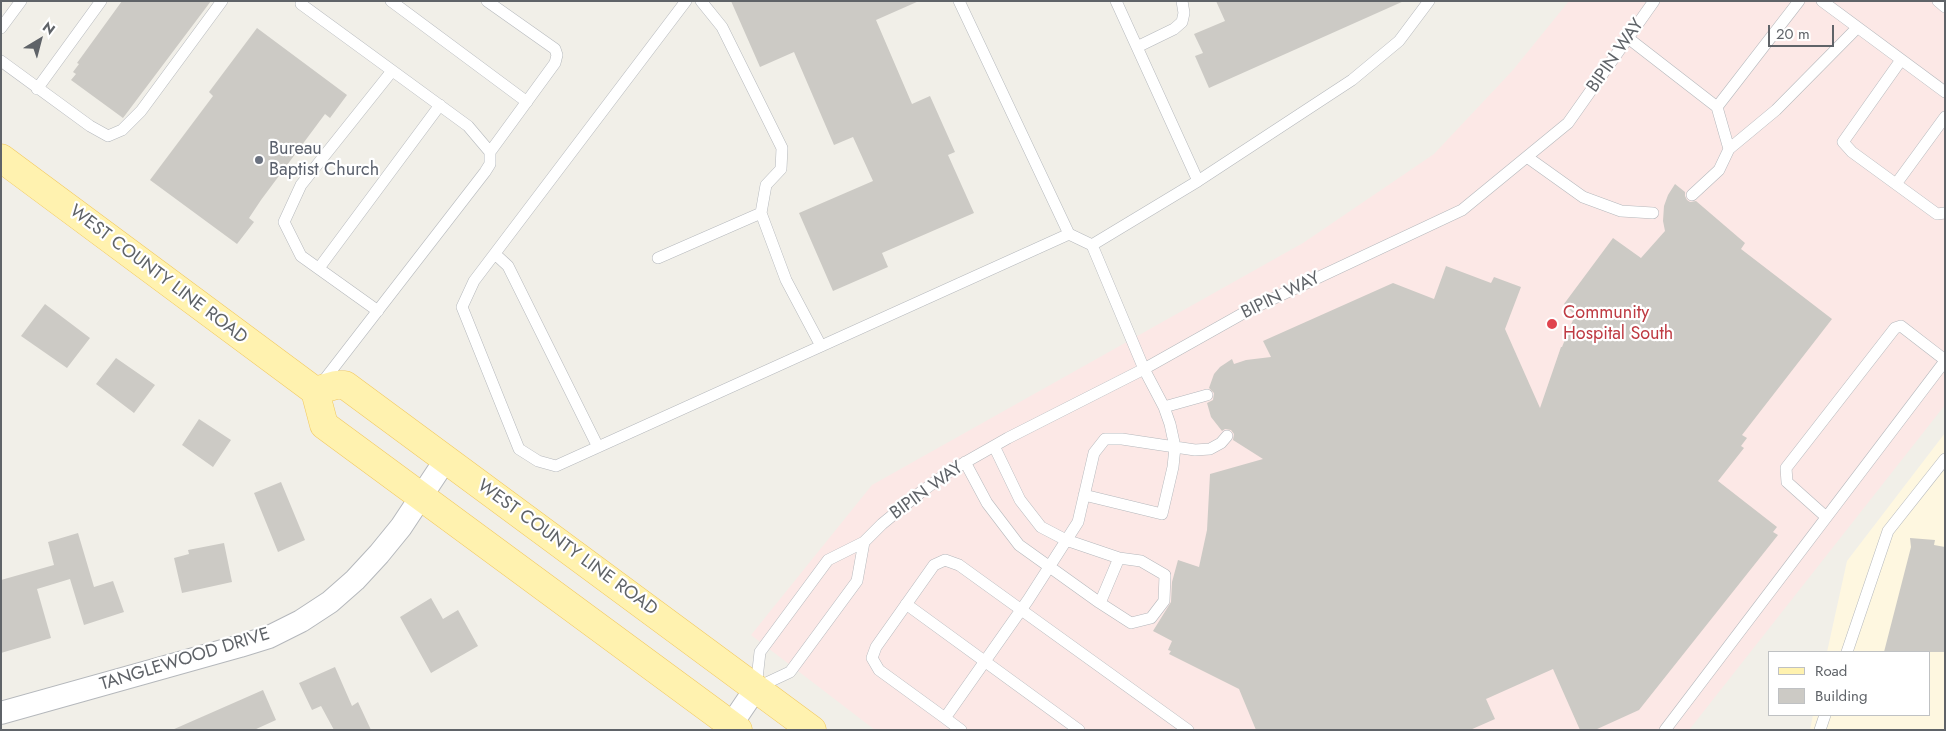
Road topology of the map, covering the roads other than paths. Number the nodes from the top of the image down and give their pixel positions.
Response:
1 (21, 1) edge
2 (101, 1) edge
3 (222, 1) edge
4 (391, 1) edge
5 (487, 1) edge
6 (686, 1) edge
7 (701, 1) edge
8 (960, 1) edge
9 (1116, 1) edge
10 (1182, 1) edge
11 (1429, 1) edge
12 (1654, 1) edge
13 (1799, 1) edge
14 (1822, 1) edge
15 (1938, 1) edge
16 (301, 4) dead end
17 (1945, 6) edge
18 (1, 28) edge
19 (1857, 28) junction
20 (1628, 38) junction
21 (1137, 47) junction
22 (1901, 60) junction
23 (1, 62) edge
24 (392, 71) junction
25 (38, 89) junction
26 (1945, 92) edge
27 (527, 102) junction
28 (440, 105) junction
29 (1717, 107) junction
30 (1945, 117) edge
31 (1729, 149) junction
32 (490, 152) junction
33 (1527, 157) junction
34 (1, 158) edge
35 (1198, 181) junction
36 (1896, 184) junction
37 (1692, 195) dead end
38 (761, 213) junction
39 (1945, 213) edge
40 (1653, 214) dead end
41 (1069, 234) junction
42 (1092, 245) junction
43 (495, 254) junction
44 (658, 258) dead end
45 (319, 268) junction
46 (378, 310) junction
47 (821, 346) junction
48 (1945, 360) edge
49 (1144, 368) junction
50 (315, 391) junction
51 (1207, 395) dead end
52 (1164, 407) junction
53 (1227, 436) dead end
54 (994, 446) junction
55 (598, 447) junction
56 (1174, 447) junction
57 (1945, 459) edge
58 (446, 460) junction
59 (965, 462) junction
60 (1084, 495) junction
61 (421, 496) junction
62 (1825, 516) junction
63 (1066, 540) junction
64 (864, 542) junction
65 (1119, 558) junction
66 (1049, 567) junction
67 (1100, 603) junction
68 (906, 604) junction
69 (1021, 610) junction
70 (1847, 651) edge
71 (985, 662) junction
72 (756, 688) junction
73 (1, 714) edge
74 (1826, 716) edge
75 (945, 718) junction
76 (734, 727) edge
77 (812, 730) edge
78 (961, 730) edge
79 (1079, 730) edge
80 (1188, 730) edge
81 (1664, 730) edge
82 (1820, 730) edge

1 - 18 lane
2 - 25 lane
3 - 25 lane
4 - 27 lane
5 - 27 lane
6 - 43 lane
7 - 38 lane
8 - 41 lane
9 - 21 lane
10 - 21 lane
11 - 35 lane
12 - 20 lane, BIPIN WAY
13 - 29 lane
14 - 19 lane
15 - 17 lane
16 - 24 lane
19 - 22 lane
19 - 31 lane
20 - 29 lane
20 - 33 lane, BIPIN WAY
21 - 35 lane
22 - 26 lane
22 - 36 lane
23 - 25 lane
24 - 28 lane
24 - 45 lane
27 - 32 lane
28 - 32 lane
28 - 45 lane
29 - 31 lane
30 - 36 lane
31 - 37 lane
32 - 46 lane
33 - 40 lane
33 - 49 lane, BIPIN WAY
34 - 50 main road, WEST COUNTY LINE ROAD
35 - 42 lane
36 - 39 lane
38 - 44 lane
38 - 47 lane
41 - 42 lane
41 - 47 lane
42 - 49 lane
43 - 55 lane
43 - 55 lane
45 - 46 lane
46 - 50 lane
47 - 55 lane
48 - 62 lane
48 - 62 lane
49 - 52 lane
49 - 54 lane, BIPIN WAY
50 - 58 main road, WEST COUNTY LINE ROAD
50 - 61 main road
51 - 52 lane
52 - 56 lane
53 - 56 lane
54 - 59 lane, BIPIN WAY
54 - 63 lane
56 - 60 lane
56 - 60 lane
57 - 70 lane
58 - 61 street, TANGLEWOOD DRIVE
58 - 72 main road, WEST COUNTY LINE ROAD
59 - 64 lane, BIPIN WAY
59 - 66 lane
60 - 63 lane
61 - 73 street, TANGLEWOOD DRIVE
61 - 76 main road
62 - 81 lane
63 - 65 lane
63 - 66 lane
64 - 72 lane
64 - 72 lane, BIPIN WAY
65 - 67 lane
65 - 67 lane
66 - 67 lane
66 - 69 lane
68 - 69 lane
68 - 71 lane
68 - 75 lane
69 - 71 lane
69 - 80 lane
71 - 75 lane
71 - 79 lane
72 - 76 street
72 - 77 main road, WEST COUNTY LINE ROAD
74 - 82 lane
75 - 78 lane

